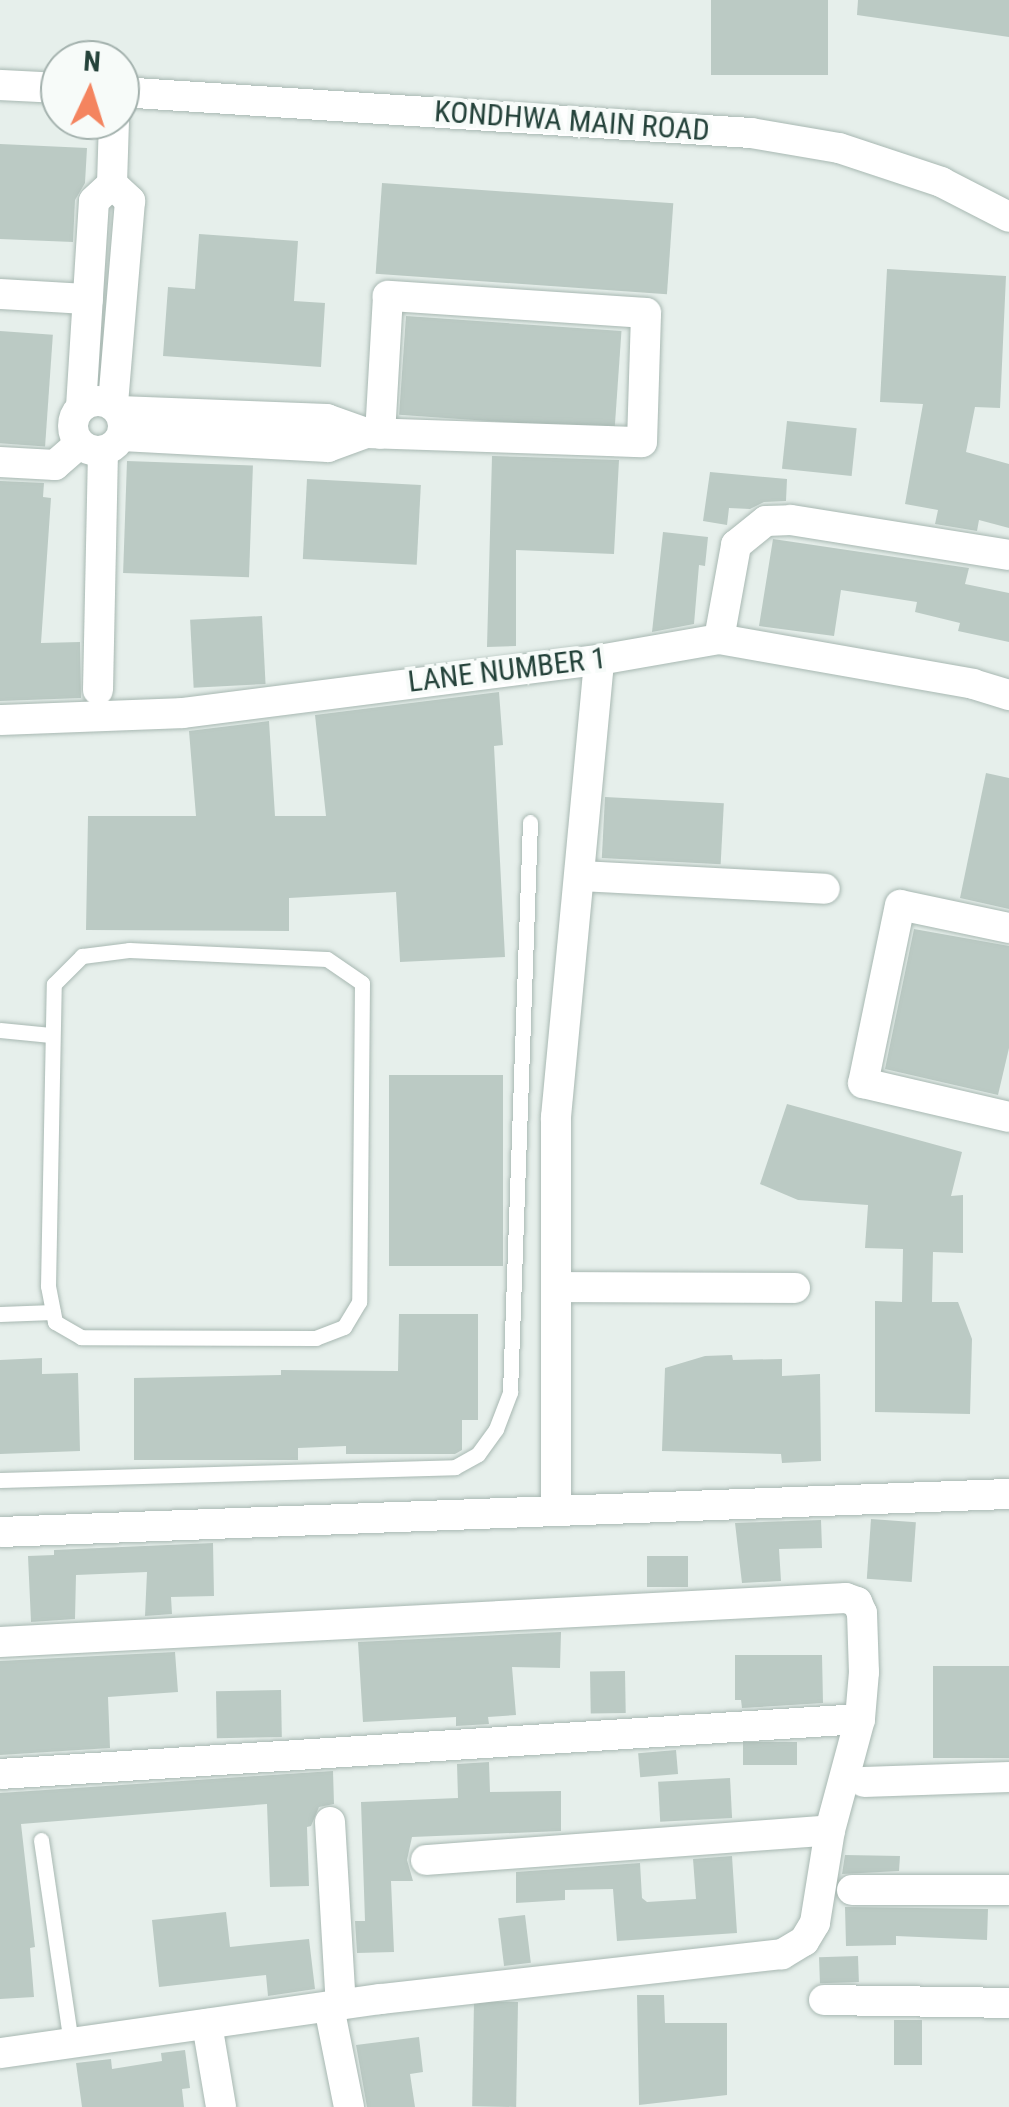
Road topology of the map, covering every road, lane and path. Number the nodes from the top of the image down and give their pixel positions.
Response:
1 (0, 85) edge
2 (40, 87) edge
3 (140, 93) edge
4 (113, 140) edge
5 (112, 184) junction
6 (1009, 217) edge
7 (0, 294) edge
8 (88, 299) junction
9 (107, 430) junction
10 (373, 434) junction
11 (0, 462) edge
12 (1009, 555) edge
13 (719, 640) junction
14 (599, 660) junction
15 (98, 690) dead end
16 (1009, 695) edge
17 (0, 720) edge
18 (530, 822) dead end
19 (581, 876) junction
20 (825, 888) dead end
21 (1009, 928) edge
22 (0, 1030) edge
23 (51, 1035) junction
24 (1006, 1106) edge
25 (556, 1287) junction
26 (795, 1288) dead end
27 (53, 1312) junction
28 (0, 1314) edge
29 (0, 1480) edge
30 (1009, 1494) edge
31 (556, 1510) junction
32 (0, 1532) edge
33 (0, 1642) edge
34 (860, 1719) junction
35 (0, 1774) edge
36 (1009, 1778) edge
37 (864, 1782) dead end
38 (330, 1822) dead end
39 (830, 1830) junction
40 (40, 1840) dead end
41 (426, 1860) dead end
42 (852, 1890) dead end
43 (1009, 1890) edge
44 (824, 2000) dead end
45 (1009, 2003) edge
46 (335, 2006) junction
47 (207, 2024) junction
48 (71, 2043) junction
49 (0, 2053) edge
50 (221, 2107) edge
51 (349, 2107) edge

1 - 2 street
3 - 6 street, KONDHWA MAIN ROAD
4 - 5 street
5 - 8 street
5 - 9 street
7 - 8 street
8 - 9 street
9 - 10 street
9 - 11 street
9 - 15 street
10 - 10 street
12 - 13 street
13 - 14 street, LANE NUMBER 1
13 - 16 street, LANE NUMBER 1
14 - 17 street, LANE NUMBER 1
14 - 19 street
18 - 29 lane
19 - 20 street
19 - 25 street
21 - 24 street
22 - 23 lane
23 - 27 lane
23 - 27 lane
25 - 26 street
25 - 31 street
27 - 28 lane
30 - 31 street
31 - 32 street
33 - 34 street
34 - 35 street
34 - 39 street
36 - 37 street
38 - 46 street
39 - 41 street
39 - 46 street
40 - 48 lane
42 - 43 street
44 - 45 street
46 - 47 street
46 - 51 street
47 - 48 street
47 - 50 street
48 - 49 street

